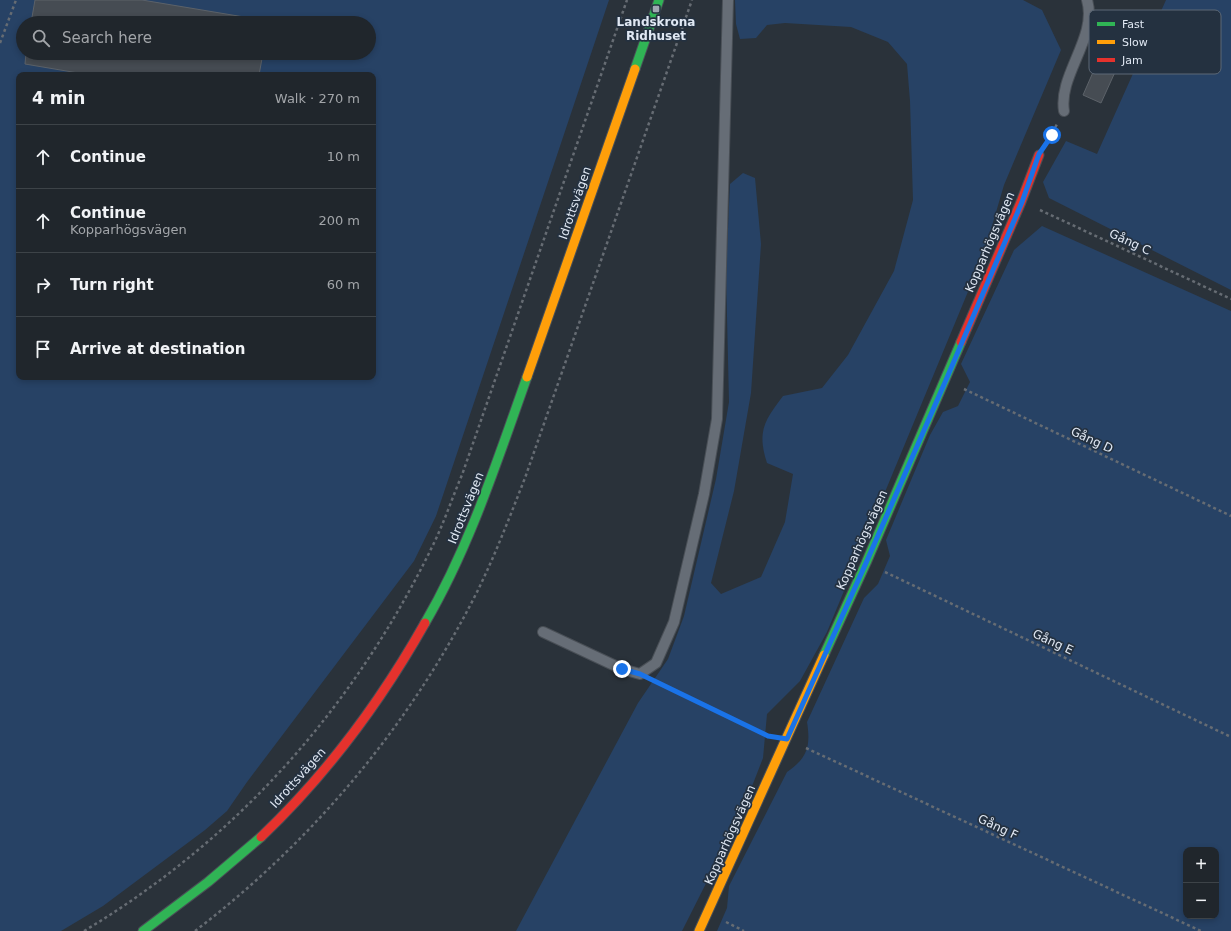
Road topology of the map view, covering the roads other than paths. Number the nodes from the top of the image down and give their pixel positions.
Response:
1 (659, 0) edge
2 (728, 0) edge
3 (1087, 0) edge
4 (1090, 10) edge
5 (1089, 14) edge
6 (1064, 111) road end
7 (1039, 154) road end
8 (543, 632) dead end
9 (143, 931) edge
10 (699, 931) edge

1 - 9 street, Idrottsvägen
2 - 8 lane
3 - 4 lane
5 - 6 lane
7 - 10 street, Kopparhögsvägen

